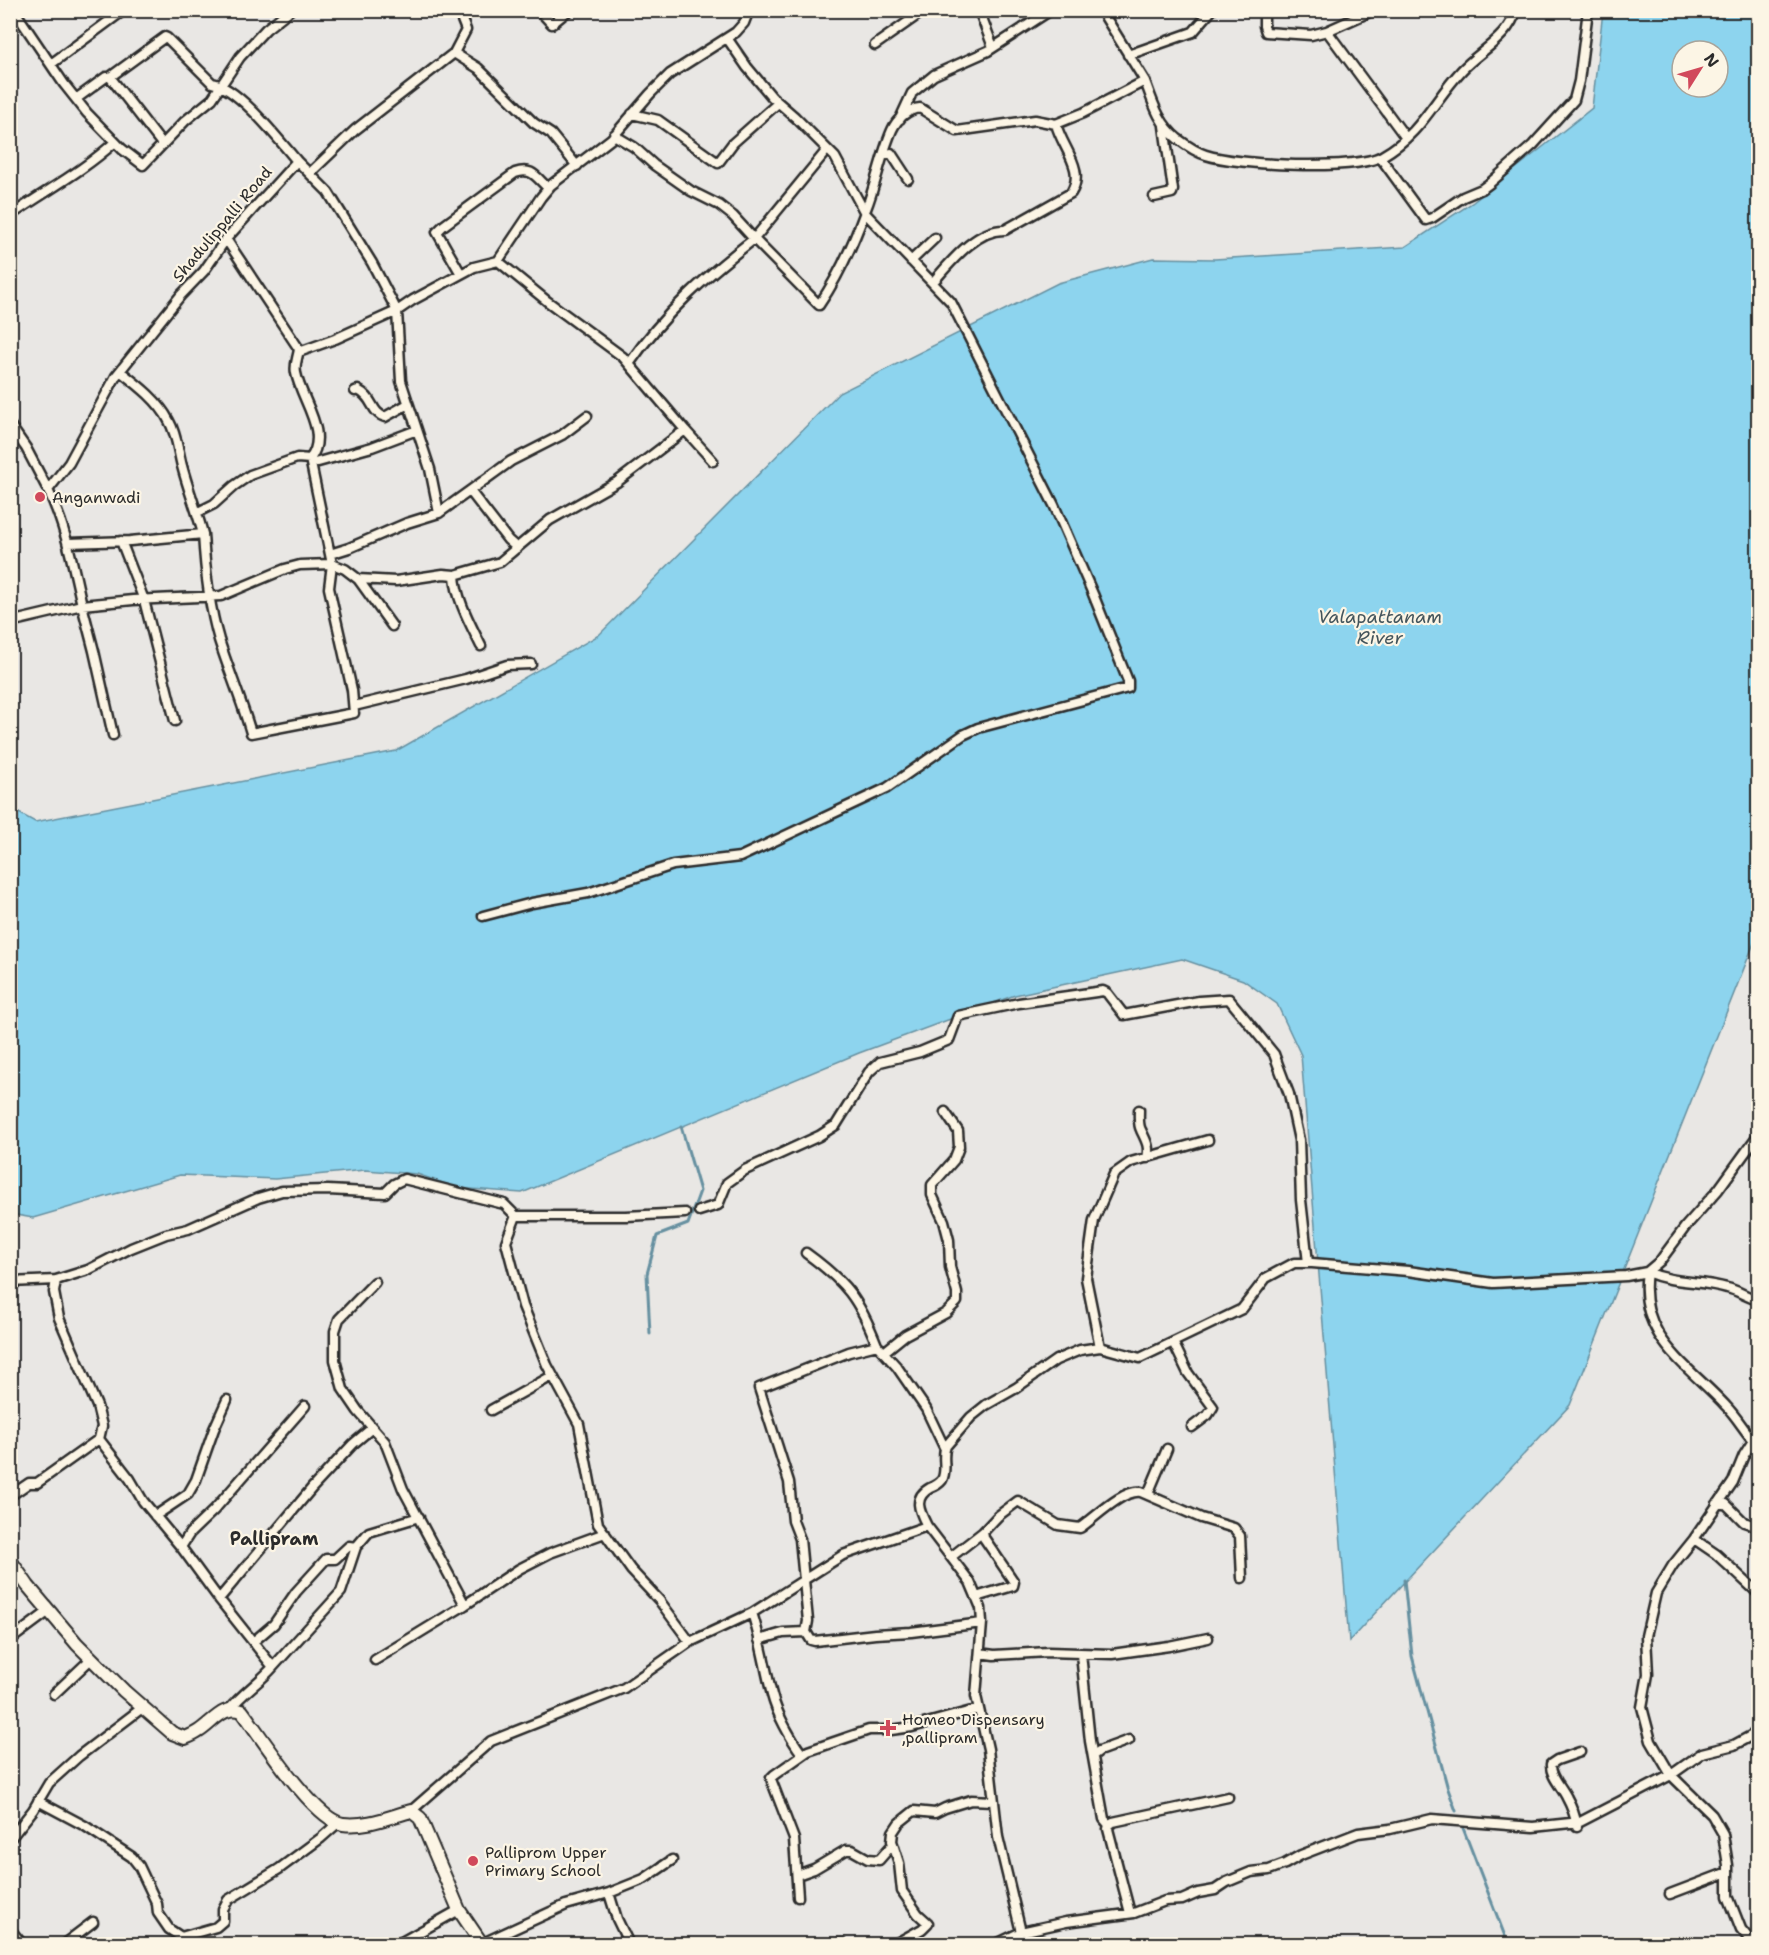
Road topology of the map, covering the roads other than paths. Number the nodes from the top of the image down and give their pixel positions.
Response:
1 (14, 10) edge
2 (124, 10) edge
3 (290, 10) edge
4 (458, 10) edge
5 (539, 10) edge
6 (569, 10) edge
7 (749, 10) edge
8 (925, 10) edge
9 (979, 10) edge
10 (1051, 10) edge
11 (1101, 10) edge
12 (1212, 10) edge
13 (1264, 10) edge
14 (1374, 10) edge
15 (1516, 10) edge
16 (1588, 10) edge
17 (1327, 31) junction
18 (727, 38) junction
19 (875, 45) dead end
20 (993, 47) junction
21 (454, 53) junction
22 (1128, 55) junction
23 (51, 64) junction
24 (110, 77) junction
25 (1145, 81) junction
26 (222, 85) junction
27 (76, 99) junction
28 (778, 103) junction
29 (632, 114) junction
30 (900, 120) junction
31 (1056, 124) junction
32 (1164, 125) junction
33 (614, 135) junction
34 (1406, 138) junction
35 (115, 142) junction
36 (162, 144) junction
37 (827, 150) junction
38 (884, 154) junction
39 (1380, 157) junction
40 (297, 161) junction
41 (577, 166) junction
42 (310, 173) junction
43 (908, 179) dead end
44 (548, 188) junction
45 (1154, 197) dead end
46 (865, 213) junction
47 (10, 220) edge
48 (226, 238) junction
49 (754, 238) junction
50 (935, 238) dead end
51 (498, 261) junction
52 (911, 261) junction
53 (461, 274) junction
54 (933, 282) junction
55 (397, 311) junction
56 (299, 352) junction
57 (629, 364) junction
58 (120, 371) junction
59 (355, 391) dead end
60 (408, 404) junction
61 (587, 416) dead end
62 (10, 425) edge
63 (417, 430) junction
64 (685, 430) junction
65 (713, 461) dead end
66 (311, 462) junction
67 (48, 490) junction
68 (470, 491) junction
69 (198, 512) junction
70 (438, 513) junction
71 (203, 534) junction
72 (121, 541) junction
73 (68, 543) junction
74 (517, 548) junction
75 (330, 554) junction
76 (332, 564) junction
77 (455, 575) junction
78 (358, 579) junction
79 (209, 597) junction
80 (144, 600) junction
81 (82, 605) junction
82 (10, 622) edge
83 (392, 626) dead end
84 (481, 646) dead end
85 (531, 664) dead end
86 (354, 706) junction
87 (175, 721) dead end
88 (113, 735) dead end
89 (483, 916) dead end
90 (1139, 1110) dead end
91 (945, 1112) dead end
92 (1758, 1135) edge
93 (1208, 1140) dead end
94 (1147, 1158) junction
95 (699, 1211) dead end
96 (685, 1213) dead end
97 (516, 1216) junction
98 (806, 1253) dead end
99 (1308, 1263) junction
100 (1647, 1272) junction
101 (56, 1280) junction
102 (10, 1282) edge
103 (375, 1282) dead end
104 (1758, 1300) edge
105 (1173, 1342) junction
106 (877, 1345) junction
107 (1100, 1347) junction
108 (884, 1352) junction
109 (552, 1376) junction
110 (227, 1400) dead end
111 (305, 1406) dead end
112 (490, 1410) dead end
113 (1192, 1427) dead end
114 (372, 1428) junction
115 (99, 1439) junction
116 (1757, 1442) edge
117 (945, 1449) junction
118 (1167, 1449) dead end
119 (1148, 1494) junction
120 (10, 1496) edge
121 (1717, 1504) junction
122 (155, 1516) junction
123 (418, 1517) junction
124 (927, 1526) junction
125 (1758, 1527) edge
126 (983, 1532) junction
127 (605, 1533) junction
128 (1694, 1539) junction
129 (181, 1547) junction
130 (356, 1547) junction
131 (951, 1557) junction
132 (11, 1561) edge
133 (1242, 1578) dead end
134 (804, 1580) junction
135 (1758, 1593) edge
136 (976, 1598) junction
137 (219, 1599) junction
138 (465, 1605) junction
139 (49, 1611) junction
140 (752, 1613) junction
141 (982, 1623) junction
142 (806, 1632) junction
143 (1208, 1638) dead end
144 (10, 1640) edge
145 (759, 1640) junction
146 (253, 1642) junction
147 (690, 1642) junction
148 (980, 1653) junction
149 (1081, 1654) junction
150 (92, 1658) junction
151 (375, 1660) dead end
152 (273, 1667) junction
153 (54, 1694) dead end
154 (142, 1708) junction
155 (979, 1709) junction
156 (228, 1710) junction
157 (1758, 1732) edge
158 (1129, 1740) dead end
159 (1581, 1752) dead end
160 (801, 1754) junction
161 (1094, 1755) junction
162 (1671, 1775) junction
163 (1228, 1797) dead end
164 (38, 1801) junction
165 (993, 1801) junction
166 (411, 1811) junction
167 (338, 1823) junction
168 (1577, 1824) junction
169 (1109, 1825) junction
170 (10, 1839) edge
171 (893, 1844) junction
172 (672, 1860) dead end
173 (1728, 1872) junction
174 (797, 1875) junction
175 (609, 1893) junction
176 (1670, 1894) dead end
177 (798, 1897) dead end
178 (459, 1910) junction
179 (1131, 1913) junction
180 (93, 1922) dead end
181 (10, 1929) edge
182 (1021, 1932) junction
183 (22, 1944) edge
184 (64, 1944) edge
185 (398, 1944) edge
186 (482, 1944) edge
187 (629, 1944) edge
188 (825, 1944) edge
189 (843, 1944) edge
190 (895, 1944) edge
191 (996, 1944) edge
192 (1751, 1944) edge

1 - 23 street
2 - 23 street
3 - 26 street
4 - 21 street
5 - 6 street
7 - 18 street
8 - 19 street
9 - 20 street
10 - 20 street
11 - 22 street
12 - 22 street
13 - 17 street
14 - 17 street
15 - 34 street
16 - 39 street
17 - 34 street
18 - 28 street
18 - 29 street
20 - 30 street
21 - 41 street
21 - 42 street
22 - 25 street
23 - 27 street
24 - 26 street
24 - 27 street
24 - 36 street
25 - 31 street
25 - 32 street
26 - 36 street
26 - 40 street
27 - 35 street
28 - 29 street
28 - 37 street
29 - 33 street
30 - 31 street
30 - 38 street
31 - 54 street
32 - 39 street
32 - 45 street
33 - 41 street
33 - 49 street
34 - 39 street
35 - 36 street
35 - 47 street
37 - 46 street
37 - 49 street
38 - 43 street
38 - 46 street
40 - 42 street
40 - 48 street, Shadulippalli Road
41 - 44 street
42 - 55 street
44 - 51 street
44 - 53 street
46 - 49 street
46 - 52 street
48 - 56 street
48 - 58 street, Shadulippalli Road
49 - 57 street
50 - 52 street
51 - 53 street
51 - 57 street
52 - 54 street
53 - 55 street
54 - 89 street
55 - 56 street
55 - 60 street
56 - 66 street
57 - 64 street
58 - 67 street, Shadulippalli Road
58 - 69 street
59 - 60 street
60 - 63 street
61 - 68 street
62 - 67 street
63 - 66 street
63 - 70 street
64 - 65 street
64 - 74 street
66 - 69 street
66 - 75 street
67 - 73 street
68 - 70 street
68 - 74 street
69 - 71 street
70 - 75 street
71 - 72 street
71 - 79 street
72 - 73 street
72 - 80 street
73 - 81 street
74 - 77 street
75 - 76 street
76 - 78 street
76 - 79 street
76 - 86 street
77 - 78 street
77 - 84 street
78 - 83 street
79 - 80 street
79 - 86 street
80 - 81 street
80 - 87 street
81 - 82 street
81 - 88 street
85 - 86 street
90 - 94 street
91 - 108 street
92 - 100 street
93 - 94 street
94 - 107 street
95 - 99 street
96 - 97 street
97 - 101 street
97 - 109 street
98 - 106 street
99 - 100 street
99 - 105 street
100 - 104 street
100 - 116 street
101 - 102 street
101 - 115 street
103 - 114 street
105 - 107 street
105 - 113 street
106 - 108 street
106 - 134 street
107 - 117 street
108 - 117 street
109 - 112 street
109 - 127 street
110 - 122 street
111 - 129 street
114 - 123 street
114 - 137 street
115 - 120 street
115 - 122 street
116 - 121 street
117 - 124 street
118 - 119 street
119 - 126 street
119 - 133 street
121 - 125 street
121 - 128 street
122 - 129 street
123 - 130 street
123 - 138 street
124 - 131 street
124 - 134 street
126 - 131 street
126 - 136 street
127 - 138 street
127 - 147 street
128 - 135 street
128 - 162 street
129 - 137 street
130 - 146 street
130 - 152 street
131 - 136 street
132 - 139 main road
134 - 140 street
134 - 142 street
136 - 141 street
137 - 146 street
138 - 151 street
139 - 144 street
139 - 150 main road
140 - 145 street
140 - 147 street
141 - 142 street
141 - 148 street
142 - 145 street
143 - 149 street
145 - 160 street
146 - 152 street
147 - 166 street
148 - 149 street
148 - 155 street
149 - 161 street
150 - 153 street
150 - 154 main road
152 - 156 street
154 - 156 main road
154 - 164 street
155 - 160 street
155 - 165 street
156 - 167 main road
157 - 162 street
158 - 161 street
159 - 168 street
160 - 174 street
161 - 169 street
162 - 168 street
162 - 173 street
163 - 169 street
164 - 167 street
164 - 170 street
165 - 171 street
165 - 182 street
166 - 167 main road
166 - 178 main road
168 - 179 street
169 - 179 street
171 - 174 street
171 - 190 street
172 - 175 street
173 - 176 street
173 - 192 street
174 - 177 street
175 - 186 street
175 - 187 street
178 - 185 street
178 - 186 main road
179 - 182 street
180 - 184 street
181 - 183 street
182 - 191 street
188 - 189 street

